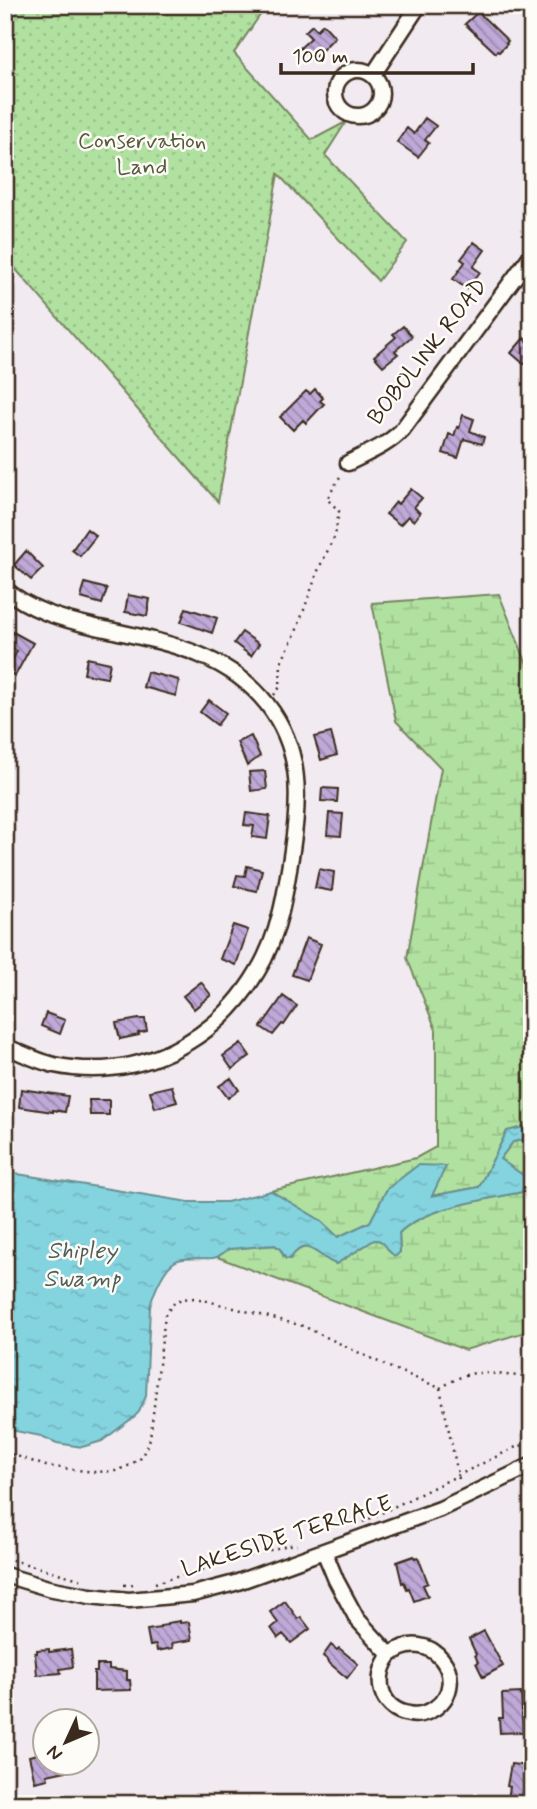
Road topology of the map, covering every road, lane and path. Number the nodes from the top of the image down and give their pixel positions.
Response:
1 (419, 5) edge
2 (373, 75) dead end
3 (532, 254) edge
4 (348, 463) joint
5 (5, 589) edge
6 (268, 704) junction
7 (5, 1046) edge
8 (532, 1375) edge
9 (440, 1388) junction
10 (532, 1443) edge
11 (5, 1452) edge
12 (532, 1465) edge
13 (458, 1475) junction
14 (463, 1499) junction
15 (359, 1524) dead end
16 (304, 1545) dead end
17 (324, 1551) junction
18 (5, 1558) edge
19 (5, 1575) edge
20 (86, 1581) dead end
21 (140, 1584) dead end
22 (151, 1584) dead end
23 (118, 1585) dead end
24 (390, 1655) junction

1 - 2 street
3 - 4 street, BOBOLINK ROAD
4 - 6 path
5 - 6 street
6 - 7 street
8 - 9 path
9 - 11 path
9 - 13 path
10 - 13 path
12 - 14 street, LAKESIDE TERRACE
13 - 14 path
13 - 15 path
14 - 17 street, LAKESIDE TERRACE
16 - 22 path
17 - 19 street, LAKESIDE TERRACE
17 - 24 street
18 - 20 path
21 - 23 path
24 - 24 street

